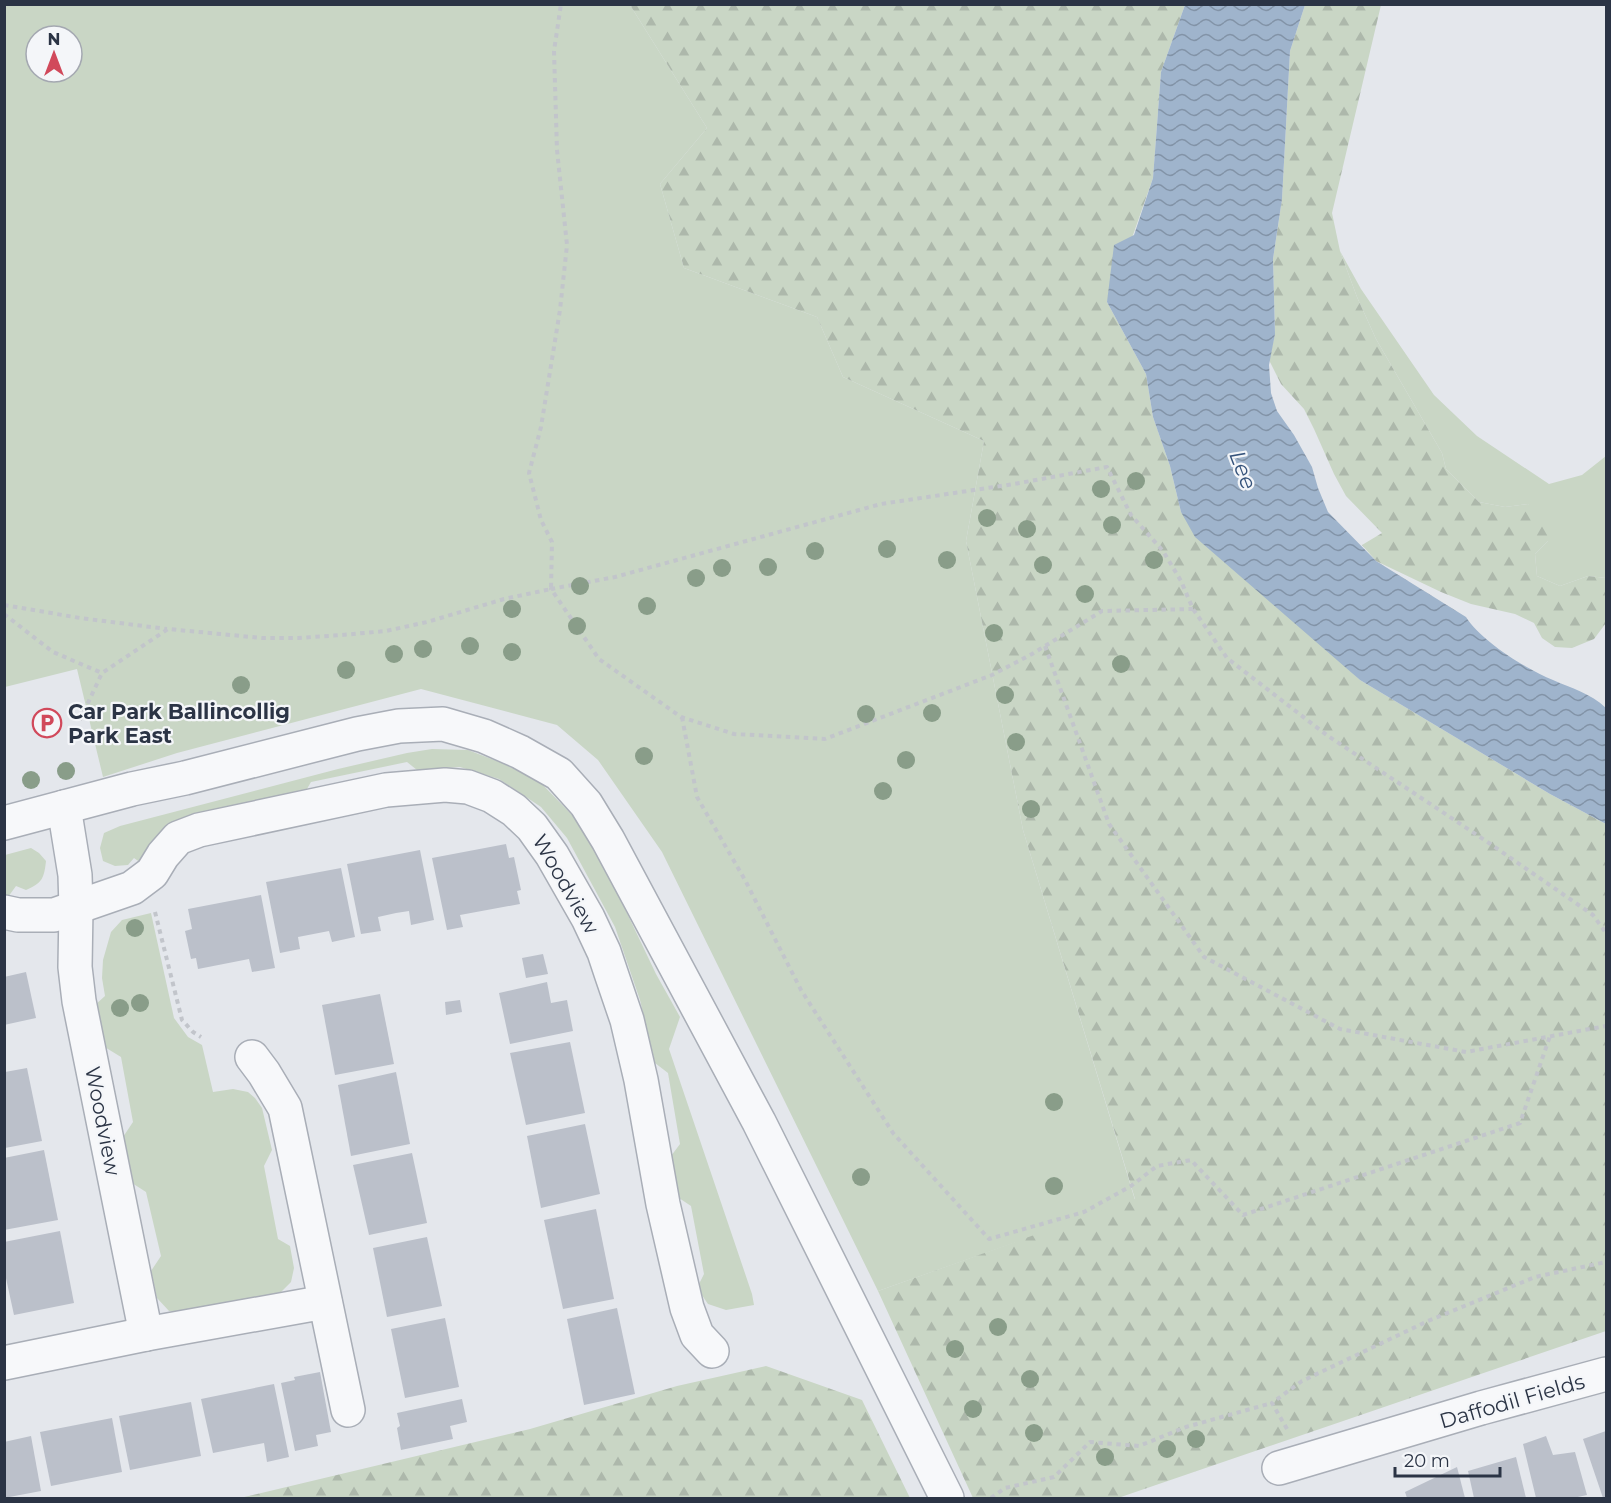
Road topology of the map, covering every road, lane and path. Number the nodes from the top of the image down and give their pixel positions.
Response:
1 (561, 4) edge
2 (551, 589) junction
3 (4, 605) edge
4 (1193, 609) junction
5 (4, 614) edge
6 (168, 629) junction
7 (1045, 646) junction
8 (102, 673) junction
9 (681, 717) junction
10 (80, 720) dead end
11 (64, 807) junction
12 (4, 823) edge
13 (154, 905) dead end
14 (76, 908) junction
15 (4, 912) edge
16 (1606, 933) edge
17 (1606, 1026) edge
18 (1550, 1036) junction
19 (201, 1037) dead end
20 (252, 1057) dead end
21 (1606, 1262) edge
22 (325, 1302) junction
23 (146, 1334) junction
24 (712, 1351) dead end
25 (4, 1363) edge
26 (1606, 1374) edge
27 (1272, 1403) junction
28 (348, 1410) dead end
29 (1292, 1464) joint
30 (947, 1498) edge
31 (992, 1498) edge

1 - 2 path
2 - 4 path
2 - 6 path
2 - 9 path
3 - 6 path
4 - 7 path
4 - 16 path
5 - 8 path
6 - 8 path
7 - 9 path
7 - 18 path
8 - 10 path
9 - 18 path
11 - 12 street
11 - 14 street, Woodview
11 - 30 street
13 - 19 path
14 - 15 street
14 - 23 street, Woodview
14 - 24 street, Woodview
17 - 18 path
20 - 22 street
21 - 27 path
22 - 23 street
22 - 28 street
23 - 25 street
26 - 29 street, Daffodil Fields
27 - 29 path
27 - 31 path

